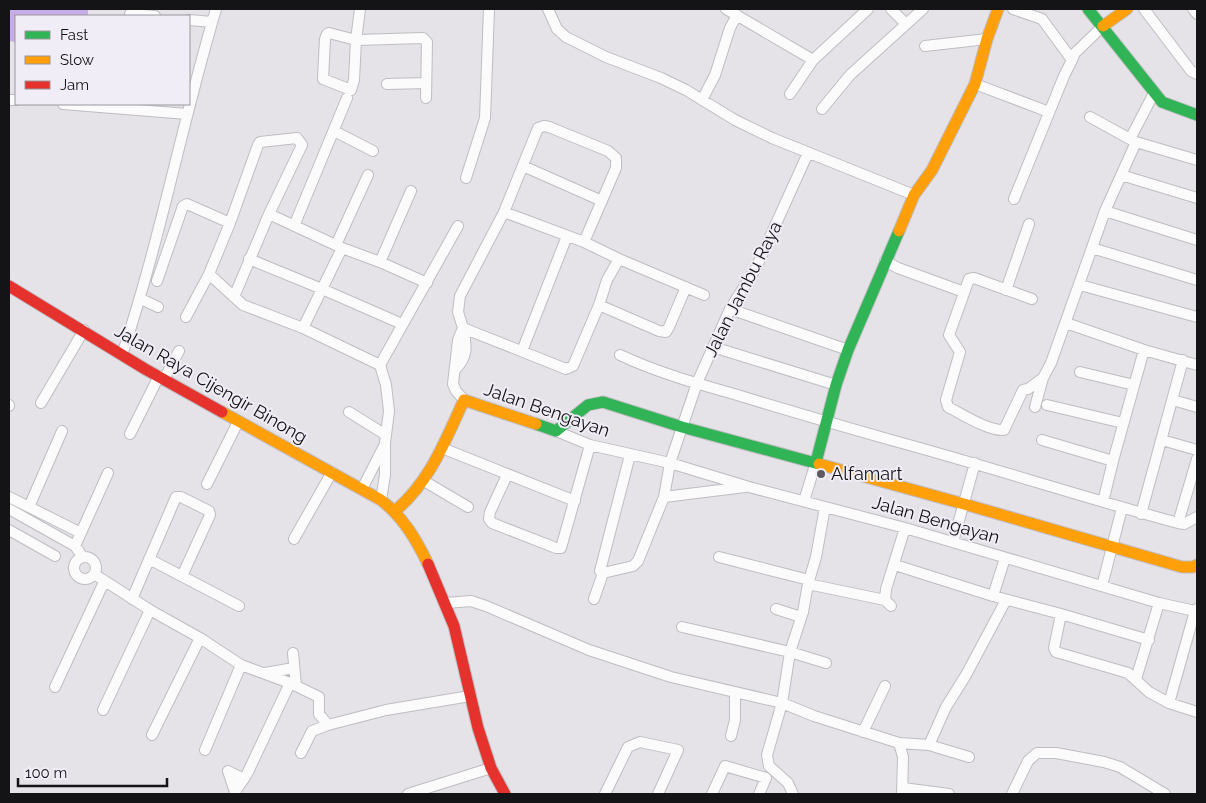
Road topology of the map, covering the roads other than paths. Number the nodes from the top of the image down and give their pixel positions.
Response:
1 (216, 9) edge
2 (360, 9) edge
3 (490, 9) edge
4 (548, 9) edge
5 (726, 9) edge
6 (868, 9) edge
7 (891, 9) edge
8 (923, 9) edge
9 (998, 9) edge
10 (1013, 9) edge
11 (1088, 9) edge
12 (1127, 9) edge
13 (1144, 9) edge
14 (1193, 9) edge
15 (130, 14) dead end
16 (1197, 14) edge
17 (142, 15) edge
18 (737, 15) junction
19 (190, 20) edge
20 (212, 22) junction
21 (906, 24) junction
22 (1102, 26) junction
23 (987, 39) junction
24 (356, 40) junction
25 (925, 46) dead end
26 (813, 60) junction
27 (1072, 60) junction
28 (1197, 74) edge
29 (426, 83) junction
30 (387, 84) dead end
31 (975, 84) junction
32 (1154, 93) junction
33 (790, 94) dead end
34 (347, 98) dead end
35 (426, 98) dead end
36 (702, 100) junction
37 (190, 103) edge
38 (75, 105) edge
39 (189, 105) edge
40 (822, 109) dead end
41 (1050, 112) junction
42 (187, 114) junction
43 (1197, 115) edge
44 (1090, 117) dead end
45 (334, 131) junction
46 (1133, 140) junction
47 (374, 151) dead end
48 (808, 153) junction
49 (1197, 160) edge
50 (523, 166) junction
51 (368, 175) dead end
52 (1121, 175) junction
53 (466, 178) dead end
54 (411, 191) dead end
55 (914, 195) junction
56 (1197, 198) edge
57 (1014, 199) dead end
58 (602, 201) junction
59 (1105, 211) junction
60 (504, 212) junction
61 (269, 214) junction
62 (230, 223) junction
63 (1029, 224) dead end
64 (294, 226) junction
65 (458, 226) dead end
66 (567, 236) junction
67 (1197, 240) edge
68 (584, 242) junction
69 (339, 247) junction
70 (1092, 248) junction
71 (249, 259) junction
72 (619, 259) junction
73 (886, 261) junction
74 (380, 262) junction
75 (209, 274) junction
76 (1197, 280) edge
77 (157, 281) dead end
78 (427, 283) junction
79 (1080, 285) junction
80 (9, 286) edge
81 (686, 287) junction
82 (322, 289) junction
83 (1006, 290) junction
84 (964, 292) junction
85 (704, 295) dead end
86 (234, 297) junction
87 (141, 299) junction
88 (1032, 299) dead end
89 (599, 305) junction
90 (158, 306) dead end
91 (730, 309) junction
92 (186, 317) dead end
93 (1197, 317) edge
94 (1066, 323) junction
95 (402, 324) junction
96 (304, 328) junction
97 (463, 328) junction
98 (84, 330) junction
99 (713, 347) junction
100 (848, 350) junction
101 (1144, 350) junction
102 (179, 352) dead end
103 (522, 352) junction
104 (122, 355) junction
105 (620, 355) dead end
106 (1183, 360) junction
107 (1197, 364) edge
108 (380, 365) junction
109 (1080, 372) dead end
110 (162, 378) junction
111 (1043, 378) junction
112 (697, 383) junction
113 (1134, 384) junction
114 (836, 385) junction
115 (464, 400) junction
116 (1173, 400) junction
117 (41, 403) dead end
118 (1047, 405) dead end
119 (1035, 407) dead end
120 (1197, 407) edge
121 (349, 412) dead end
122 (238, 422) junction
123 (827, 422) junction
124 (1123, 424) junction
125 (682, 427) junction
126 (62, 431) dead end
127 (556, 431) junction
128 (130, 434) dead end
129 (386, 439) junction
130 (1042, 440) dead end
131 (1162, 440) junction
132 (590, 445) junction
133 (442, 448) junction
134 (1197, 450) edge
135 (630, 455) junction
136 (1197, 459) edge
137 (1113, 460) junction
138 (816, 462) junction
139 (670, 463) junction
140 (975, 463) junction
141 (332, 472) junction
142 (108, 473) dead end
143 (506, 475) junction
144 (207, 484) dead end
145 (421, 485) junction
146 (749, 487) junction
147 (362, 488) junction
148 (9, 496) edge
149 (664, 497) junction
150 (381, 500) junction
151 (575, 501) junction
152 (804, 501) junction
153 (1104, 502) junction
154 (964, 504) junction
155 (29, 507) junction
156 (468, 507) dead end
157 (825, 507) junction
158 (1122, 508) junction
159 (9, 509) edge
160 (395, 511) junction
161 (1141, 514) junction
162 (1197, 517) edge
163 (1178, 523) junction
164 (407, 526) junction
165 (905, 528) junction
166 (9, 531) edge
167 (82, 532) junction
168 (294, 539) dead end
169 (953, 542) junction
170 (75, 546) junction
171 (1110, 547) junction
172 (55, 556) dead end
173 (83, 557) junction
174 (719, 557) dead end
175 (1005, 558) junction
176 (149, 559) junction
177 (895, 565) junction
178 (1197, 565) edge
179 (94, 574) junction
180 (603, 574) junction
181 (182, 576) junction
182 (104, 582) junction
183 (808, 582) junction
184 (1102, 586) junction
185 (993, 596) junction
186 (132, 599) junction
187 (594, 599) dead end
188 (1006, 600) junction
189 (446, 603) junction
190 (1159, 603) junction
191 (239, 606) dead end
192 (776, 609) dead end
193 (150, 610) junction
194 (1196, 610) edge
195 (1061, 614) junction
196 (801, 617) junction
197 (682, 627) dead end
198 (200, 638) junction
199 (1149, 640) junction
200 (790, 652) junction
201 (293, 653) dead end
202 (826, 663) dead end
203 (240, 665) junction
204 (294, 668) junction
205 (263, 673) junction
206 (1136, 678) junction
207 (293, 684) junction
208 (885, 686) dead end
209 (55, 687) dead end
210 (735, 692) junction
211 (470, 696) junction
212 (782, 703) junction
213 (1169, 703) junction
214 (104, 710) dead end
215 (1197, 712) edge
216 (319, 714) junction
217 (328, 725) junction
218 (312, 731) junction
219 (863, 732) junction
220 (152, 735) dead end
221 (731, 736) dead end
222 (898, 743) junction
223 (929, 745) junction
224 (205, 750) dead end
225 (301, 753) dead end
226 (969, 757) dead end
227 (492, 768) junction
228 (244, 779) junction
229 (902, 791) edge
230 (235, 793) edge
231 (408, 794) edge
232 (505, 794) edge
233 (605, 794) edge
234 (658, 794) edge
235 (712, 794) edge
236 (759, 794) edge
237 (793, 794) edge
238 (949, 794) edge
239 (1012, 794) edge
240 (1164, 794) edge

1 - 20 street
2 - 24 street
3 - 53 street
4 - 36 street
5 - 18 street
6 - 26 street
7 - 21 street
8 - 21 street
9 - 23 street
10 - 27 street
11 - 22 street
12 - 22 street
13 - 28 street
14 - 16 street
15 - 17 street
18 - 26 street
18 - 36 street
19 - 20 street
20 - 37 street
21 - 40 street
22 - 27 street
22 - 32 street
23 - 25 street
23 - 31 street
24 - 24 street
24 - 29 street
26 - 33 street
27 - 41 street
29 - 30 street
29 - 35 street
31 - 41 street
31 - 55 street
32 - 43 street
32 - 46 street
34 - 45 street
36 - 48 street
38 - 42 street
39 - 42 street
41 - 57 street
42 - 87 street
44 - 46 street
45 - 47 street
45 - 64 street
46 - 49 street
46 - 52 street
48 - 55 street
48 - 91 street, Jalan Jambu Raya
50 - 58 street
50 - 58 street
50 - 60 street
51 - 69 street
52 - 56 street
52 - 59 street
54 - 74 street
55 - 73 street
58 - 68 street
59 - 67 street
59 - 70 street
60 - 66 street
60 - 97 street
61 - 62 street
61 - 64 street
61 - 71 street
62 - 75 street
62 - 77 street
63 - 83 street
64 - 69 street
65 - 78 street
66 - 68 street
66 - 103 street
68 - 72 street
69 - 74 street
69 - 82 street
70 - 76 street
70 - 79 street
71 - 82 street
71 - 86 street
72 - 81 street
72 - 89 street
73 - 84 street
73 - 100 street
74 - 78 street
75 - 86 street
75 - 92 street
78 - 95 street
79 - 93 street
79 - 94 street
80 - 98 street, Jalan Raya Cijengir Binong
81 - 85 street
81 - 89 street
82 - 95 street
82 - 96 street
83 - 84 street
83 - 88 street
84 - 111 street
86 - 96 street
87 - 90 street
87 - 104 street
89 - 103 street
91 - 99 street, Jalan Jambu Raya
91 - 100 street
94 - 101 street
94 - 111 street
95 - 108 street
96 - 108 street
97 - 103 street
97 - 115 street
98 - 104 street, Jalan Raya Cijengir Binong
98 - 117 street
99 - 112 street, Jalan Jambu Raya
99 - 114 street
100 - 114 street
101 - 106 street
101 - 113 street
102 - 110 street
104 - 110 street, Jalan Raya Cijengir Binong
105 - 112 street
106 - 107 street
106 - 116 street
108 - 129 street
109 - 113 street
110 - 122 street, Jalan Raya Cijengir Binong
110 - 128 street
111 - 119 street
112 - 123 street
112 - 125 street, Jalan Jambu Raya
113 - 124 street
114 - 123 street
115 - 127 street, Jalan Bengayan
115 - 133 street
116 - 120 street
116 - 131 street
118 - 124 street
121 - 129 street
122 - 141 street, Jalan Raya Cijengir Binong
122 - 144 street
123 - 138 street
123 - 140 street
124 - 137 street
125 - 127 street
125 - 138 street
125 - 139 street, Jalan Jambu Raya
126 - 155 street
127 - 132 street, Jalan Bengayan
129 - 147 street
129 - 150 street
130 - 137 street
131 - 134 street
131 - 161 street
132 - 135 street, Jalan Bengayan
132 - 151 street
133 - 143 street
133 - 145 street
135 - 139 street, Jalan Bengayan
135 - 180 street
136 - 163 street
137 - 153 street
138 - 152 street
138 - 154 street
139 - 146 street, Jalan Bengayan
139 - 149 street, Jalan Jambu Raya
140 - 153 street
140 - 154 street
141 - 147 street, Jalan Raya Cijengir Binong
141 - 168 street
142 - 167 street
143 - 151 street
143 - 151 street
145 - 156 street
145 - 160 street
145 - 164 street
146 - 149 street
146 - 152 street, Jalan Bengayan
147 - 150 street, Jalan Raya Cijengir Binong
148 - 155 street
149 - 180 street, Jalan Jambu Raya
150 - 160 street, Jalan Raya Cijengir Binong
152 - 157 street, Jalan Bengayan
153 - 158 street
154 - 169 street
154 - 171 street
155 - 167 street
157 - 165 street, Jalan Bengayan
157 - 183 street
158 - 161 street
158 - 171 street
159 - 170 street
160 - 164 street, Jalan Raya Cijengir Binong
161 - 163 street
162 - 163 street
164 - 189 street, Jalan Raya Cijengir Binong
165 - 169 street, Jalan Bengayan
165 - 177 street
166 - 172 street
167 - 170 street
169 - 175 street, Jalan Bengayan
170 - 173 street
171 - 178 street
171 - 184 street
173 - 179 street
173 - 179 street
174 - 183 street
175 - 184 street, Jalan Bengayan
175 - 185 street
176 - 181 street
176 - 181 street
176 - 186 street
177 - 183 street
177 - 185 street
179 - 182 street
180 - 187 street
181 - 191 street
182 - 186 street
182 - 209 street
183 - 196 street
184 - 190 street, Jalan Bengayan
185 - 188 street
186 - 193 street
188 - 195 street
188 - 223 street
189 - 210 street
189 - 211 street, Jalan Raya Cijengir Binong
190 - 194 street, Jalan Bengayan
190 - 199 street
192 - 196 street
193 - 198 street
193 - 214 street
194 - 213 street
195 - 199 street
195 - 206 street
196 - 200 street
197 - 200 street
198 - 203 street
198 - 220 street
199 - 206 street
200 - 202 street
200 - 212 street
201 - 204 street
203 - 205 street
203 - 224 street
204 - 205 street
204 - 207 street
205 - 207 street
206 - 213 street
207 - 216 street
207 - 228 street
208 - 219 street
210 - 212 street
210 - 221 street
211 - 217 street
211 - 227 street, Jalan Raya Cijengir Binong
212 - 219 street
212 - 237 street
213 - 215 street
216 - 217 street
216 - 218 street
217 - 218 street
218 - 225 street
219 - 222 street
222 - 223 street
222 - 229 street
223 - 226 street
227 - 231 street
227 - 232 street, Jalan Raya Cijengir Binong
228 - 230 street
228 - 230 street
229 - 238 street
233 - 234 street
235 - 236 street
239 - 240 street

